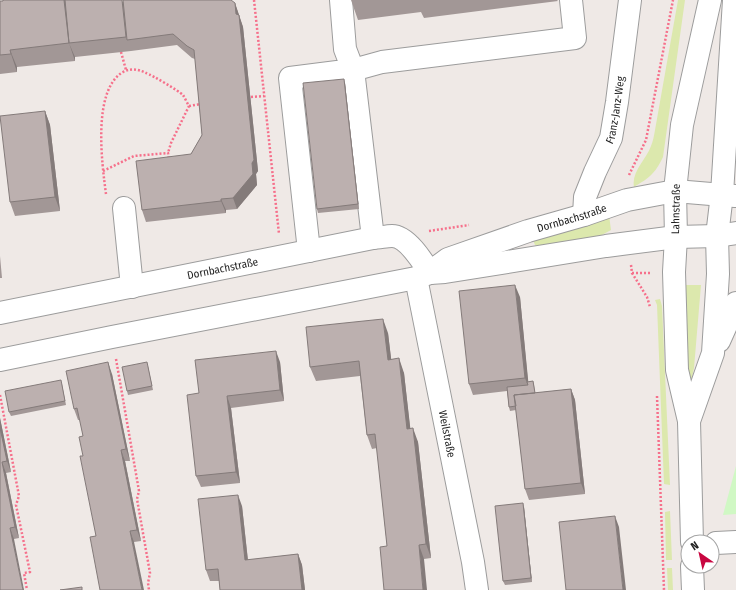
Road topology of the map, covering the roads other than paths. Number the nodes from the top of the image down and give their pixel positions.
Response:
1 (341, 0) edge
2 (571, 0) edge
3 (630, 0) edge
4 (710, 0) edge
5 (734, 0) edge
6 (353, 70) junction
7 (730, 150) edge
8 (675, 191) junction
9 (729, 195) edge
10 (115, 204) road end
11 (584, 215) junction
12 (727, 234) edge
13 (383, 237) junction
14 (676, 237) junction
15 (309, 251) junction
16 (423, 275) junction
17 (132, 287) junction
18 (736, 302) edge
19 (0, 313) edge
20 (713, 353) junction
21 (0, 360) edge
22 (689, 420) junction
23 (692, 534) edge
24 (692, 574) edge
25 (477, 590) edge
26 (693, 590) edge

1 - 6 street
2 - 6 street
3 - 11 street, Franz-Janz-Weg
4 - 8 street, Lahnstraße
5 - 7 street, Lahnstraße
6 - 13 street
6 - 15 street
7 - 9 street, Lahnstraße
8 - 9 street, Dornbachstraße
8 - 11 street, Dornbachstraße
8 - 14 street, Lahnstraße
9 - 12 street, Lahnstraße
10 - 17 street
11 - 16 street, Dornbachstraße
12 - 14 street, Dornbachstraße
12 - 20 street, Lahnstraße
13 - 15 street, Dornbachstraße
13 - 16 street
14 - 16 street, Dornbachstraße
14 - 22 street, Lahnstraße
15 - 17 street, Dornbachstraße
16 - 21 street, Dornbachstraße
16 - 25 street, Weilstraße
17 - 19 street, Dornbachstraße
18 - 20 street
20 - 22 street, Lahnstraße
22 - 23 street, Lahnstraße
24 - 26 street

